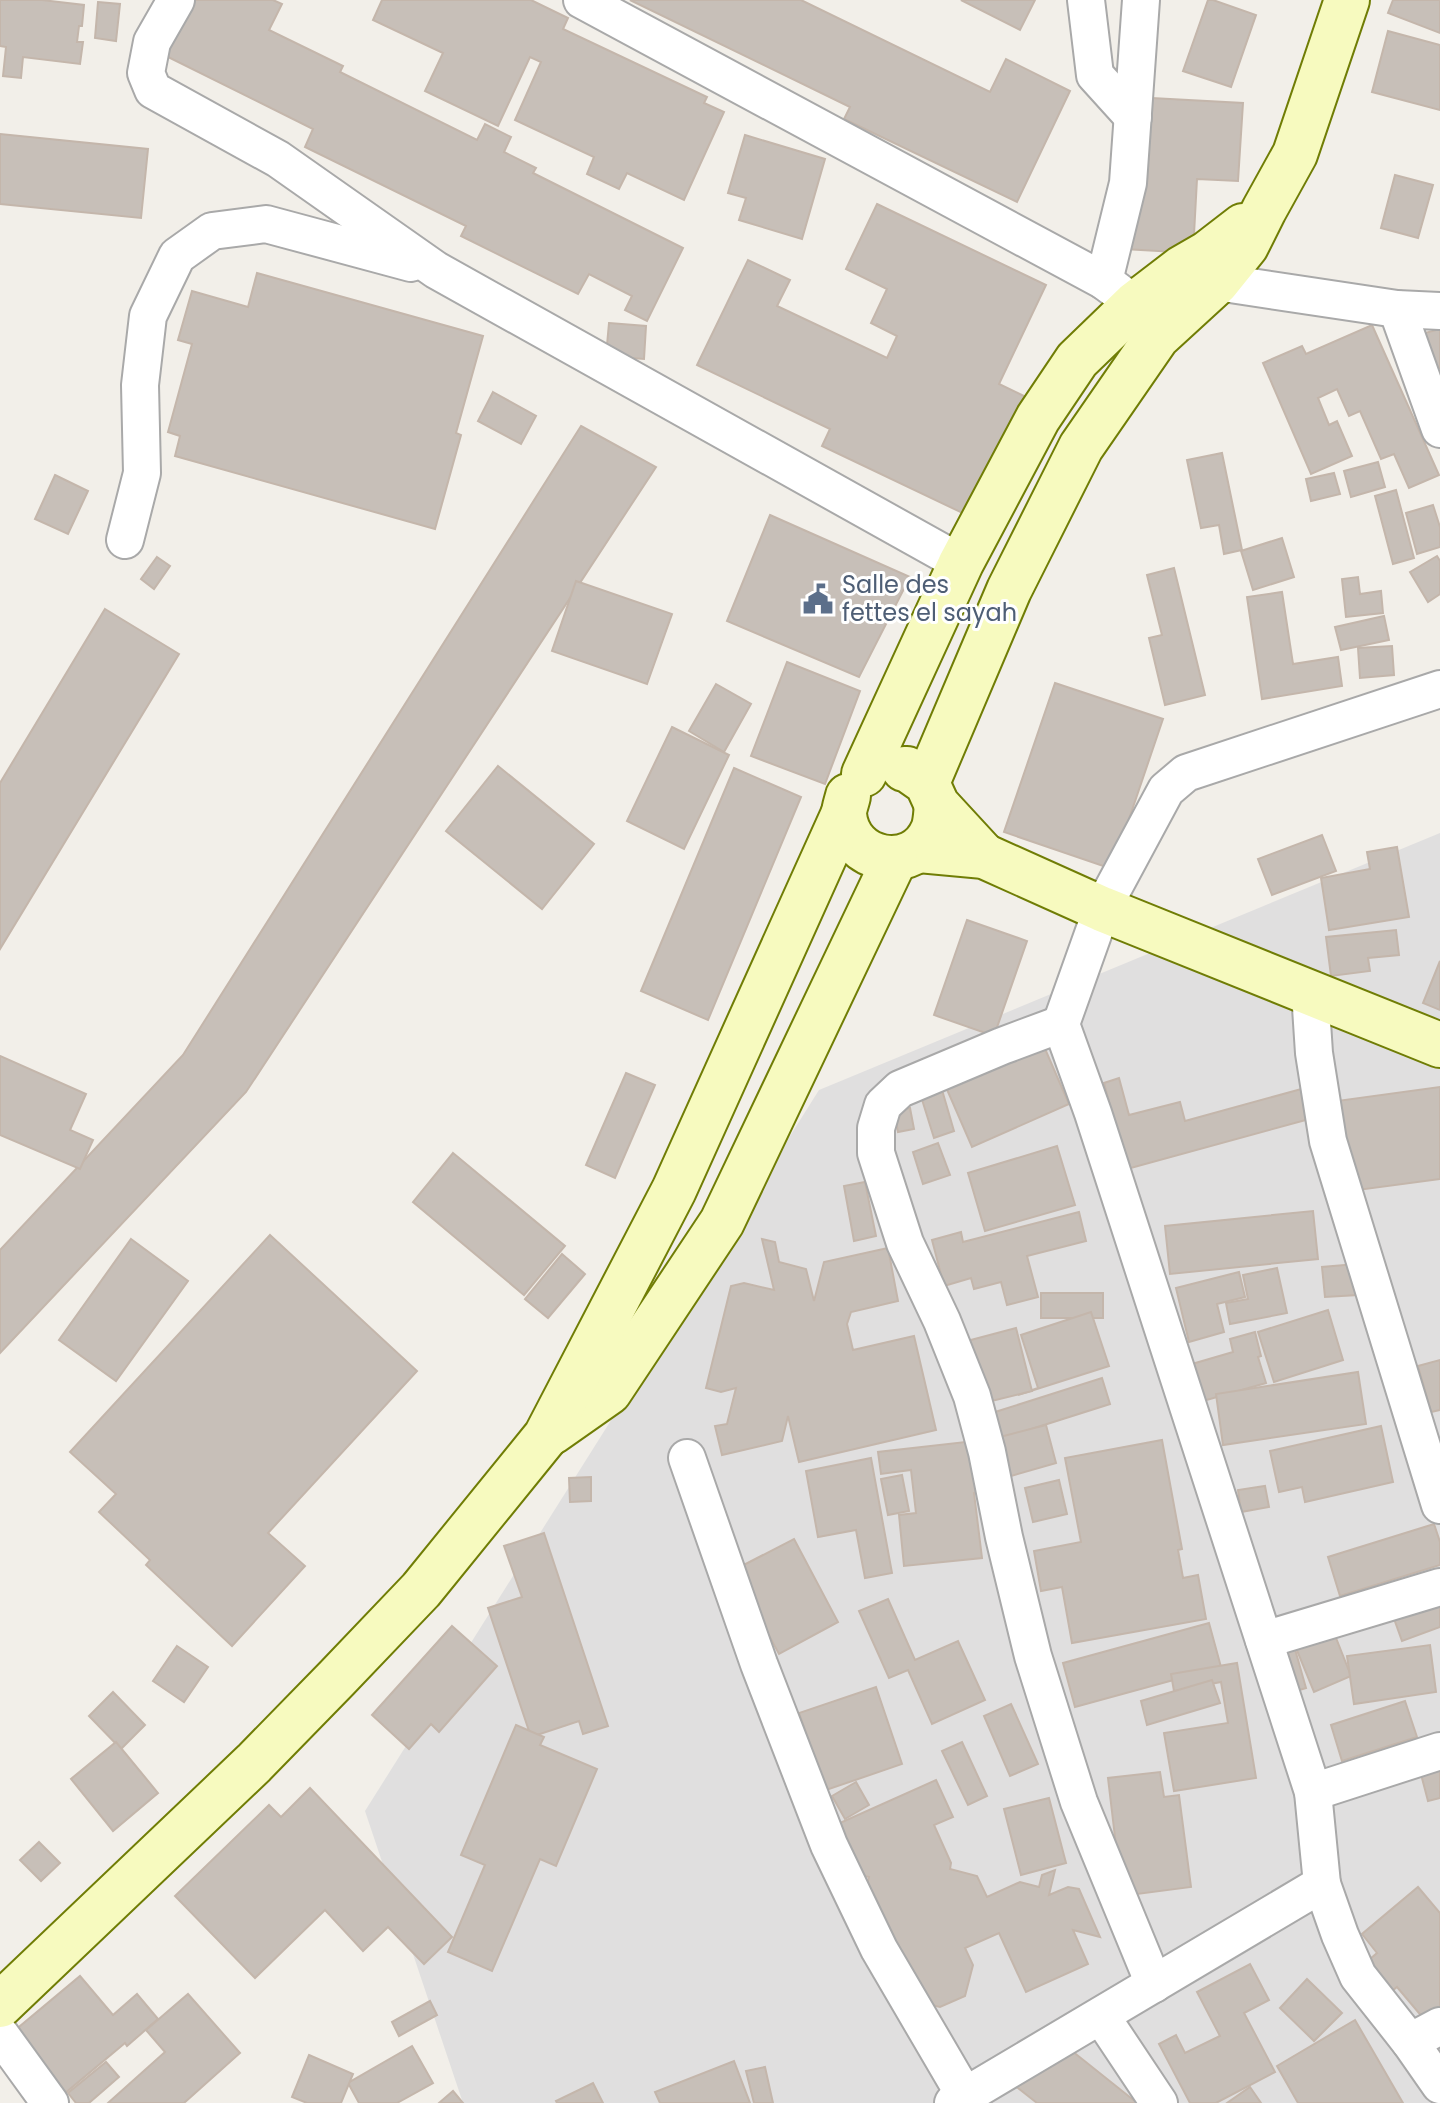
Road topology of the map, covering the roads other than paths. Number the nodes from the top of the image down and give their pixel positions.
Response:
1 (176, 0) edge
2 (582, 0) edge
3 (1086, 0) edge
4 (1141, 0) edge
5 (1347, 0) edge
6 (1133, 117) junction
7 (1264, 210) junction
8 (436, 270) junction
9 (1217, 282) junction
10 (1138, 302) junction
11 (1397, 309) junction
12 (1440, 311) edge
13 (1440, 429) edge
14 (125, 540) dead end
15 (961, 563) junction
16 (1440, 689) edge
17 (864, 774) junction
18 (932, 794) junction
19 (844, 813) junction
20 (907, 854) junction
21 (984, 856) junction
22 (1102, 909) junction
23 (1310, 992) junction
24 (1061, 1024) junction
25 (1440, 1045) edge
26 (546, 1436) junction
27 (687, 1458) dead end
28 (1440, 1505) edge
29 (1440, 1587) edge
30 (1264, 1640) junction
31 (1440, 1751) edge
32 (1313, 1792) junction
33 (1322, 1884) junction
34 (1154, 1984) junction
35 (0, 2005) edge
36 (1101, 2016) junction
37 (0, 2034) edge
38 (1425, 2034) edge
39 (1440, 2085) edge
40 (959, 2100) edge
41 (50, 2103) edge
42 (1159, 2103) edge

1 - 8 street
2 - 10 street
3 - 6 street
4 - 6 street
5 - 7 main road
6 - 10 street
7 - 9 main road
7 - 10 main road
8 - 14 street
8 - 15 street
9 - 10 main road
9 - 11 street
10 - 15 main road
10 - 18 main road
11 - 12 street
11 - 13 street
15 - 17 main road
16 - 22 street
17 - 18 main road
17 - 19 main road
18 - 20 main road
18 - 21 main road
19 - 20 main road
19 - 26 main road
20 - 21 main road
20 - 26 main road
21 - 22 main road
22 - 23 main road
22 - 24 street
23 - 25 main road
23 - 28 street
24 - 30 street
24 - 34 street
26 - 35 main road
27 - 40 street
29 - 30 street
30 - 32 street
31 - 32 street
32 - 33 street
33 - 34 street
33 - 38 street
34 - 36 street
36 - 40 street
36 - 42 street
37 - 41 street
38 - 39 street

